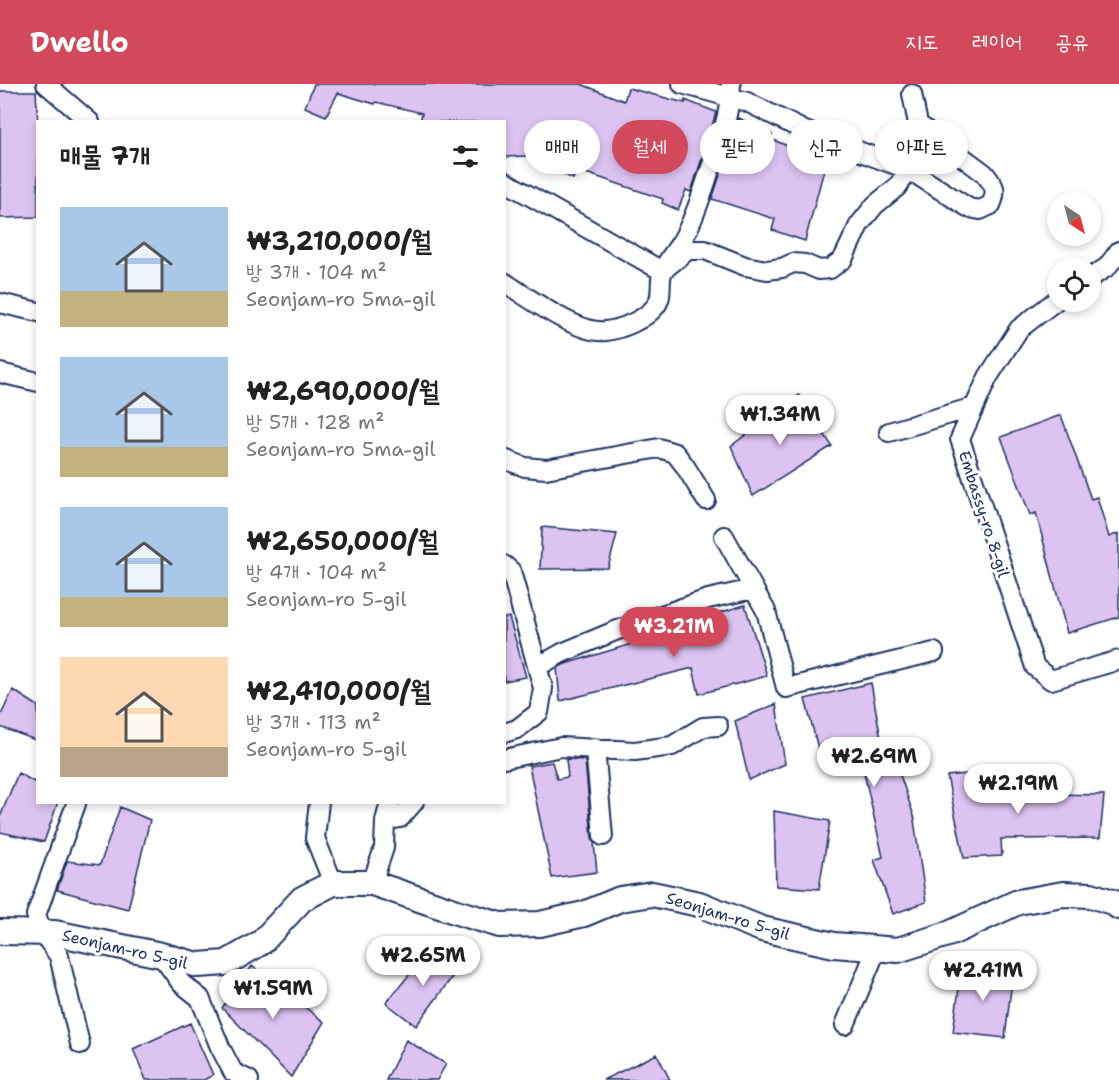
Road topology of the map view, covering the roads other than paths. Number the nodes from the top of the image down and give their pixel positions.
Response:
1 (46, 84) edge
2 (682, 84) edge
3 (731, 90) edge
4 (912, 94) dead end
5 (88, 120) edge
6 (917, 120) edge
7 (875, 157) edge
8 (968, 161) edge
9 (906, 174) edge
10 (915, 174) edge
11 (506, 183) edge
12 (1119, 251) edge
13 (662, 271) junction
14 (1101, 271) edge
15 (506, 283) edge
16 (0, 303) edge
17 (1047, 307) edge
18 (36, 312) edge
19 (0, 373) edge
20 (36, 382) edge
21 (974, 407) junction
22 (889, 432) dead end
23 (506, 460) edge
24 (706, 500) dead end
25 (724, 536) dead end
26 (506, 567) edge
27 (753, 589) junction
28 (934, 652) dead end
29 (1119, 660) edge
30 (537, 667) junction
31 (718, 726) dead end
32 (506, 732) edge
33 (595, 748) junction
34 (506, 759) edge
35 (76, 804) dead end
36 (319, 804) edge
37 (390, 804) edge
38 (412, 804) edge
39 (385, 822) junction
40 (603, 836) dead end
41 (333, 883) junction
42 (372, 883) junction
43 (1119, 907) edge
44 (0, 932) edge
45 (43, 933) junction
46 (877, 948) junction
47 (161, 955) junction
48 (846, 1025) dead end
49 (80, 1044) dead end
50 (249, 1080) edge

1 - 5 street
2 - 3 street
3 - 7 street
3 - 13 street
4 - 6 street
8 - 10 street
9 - 13 street
11 - 13 street
12 - 14 street
13 - 15 street
16 - 18 street
17 - 21 street, Embassy-ro 8-gil
19 - 20 street
21 - 22 street
21 - 29 street, Embassy-ro 8-gil
23 - 24 street
25 - 27 street
26 - 30 street
27 - 28 street
27 - 30 street
30 - 32 street
31 - 33 street
33 - 34 street
33 - 40 street
35 - 45 street, Seonjam-ro 5-gil
36 - 41 street
37 - 39 street
38 - 39 street
39 - 42 street
41 - 42 street, Seonjam-ro 5-gil
41 - 47 street, Seonjam-ro 5-gil
42 - 46 street, Seonjam-ro 5-gil
43 - 46 street, Seonjam-ro 5-gil
44 - 45 street, Seonjam-ro 5-gil
45 - 47 street, Seonjam-ro 5-gil
45 - 49 street, Seonjam-ro 5-gil
46 - 48 street
47 - 50 street

